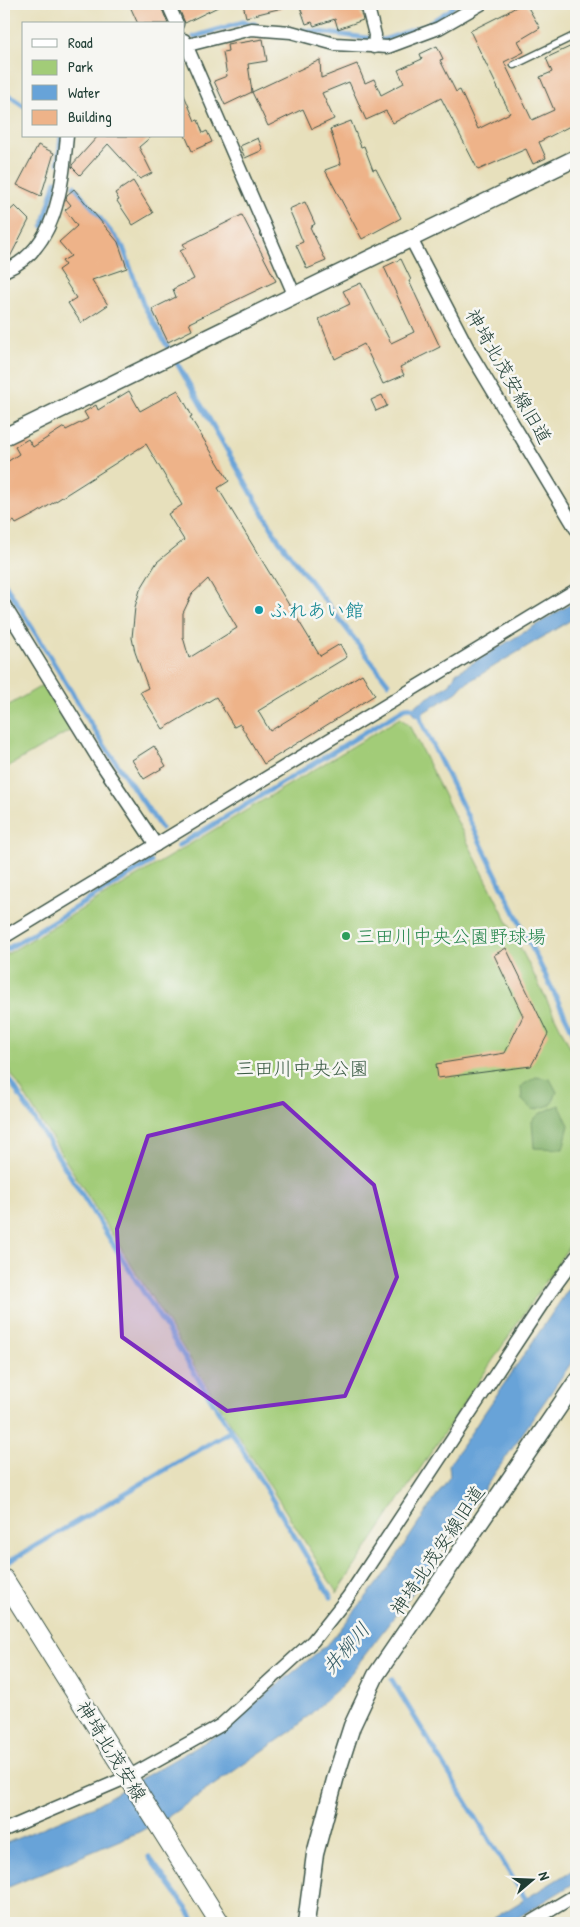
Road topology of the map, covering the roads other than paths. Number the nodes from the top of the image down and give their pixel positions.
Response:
1 (168, 4) edge
2 (368, 4) edge
3 (481, 4) edge
4 (176, 22) edge
5 (576, 35) edge
6 (375, 42) junction
7 (185, 44) edge
8 (185, 46) edge
9 (514, 65) dead end
10 (67, 138) edge
11 (576, 158) edge
12 (411, 239) junction
13 (4, 272) edge
14 (294, 294) junction
15 (4, 437) edge
16 (576, 529) edge
17 (576, 590) edge
18 (4, 605) edge
19 (156, 844) junction
20 (4, 937) edge
21 (576, 1257) edge
22 (576, 1382) edge
23 (4, 1579) edge
24 (128, 1777) junction
25 (4, 1830) edge
26 (576, 1895) edge
27 (220, 1923) edge
28 (306, 1923) edge
29 (529, 1923) edge

1 - 4 street
2 - 6 street
3 - 6 street
5 - 9 lane
6 - 7 street
8 - 14 street
10 - 13 street
11 - 12 street
12 - 14 street
12 - 16 street, 神埼北茂安線旧道
14 - 15 street
17 - 19 street
18 - 19 street
19 - 20 street
21 - 24 street
22 - 28 street, 神埼北茂安線旧道
23 - 24 main road, 神埼北茂安線
24 - 25 street
24 - 27 main road, 神埼北茂安線
26 - 29 street

